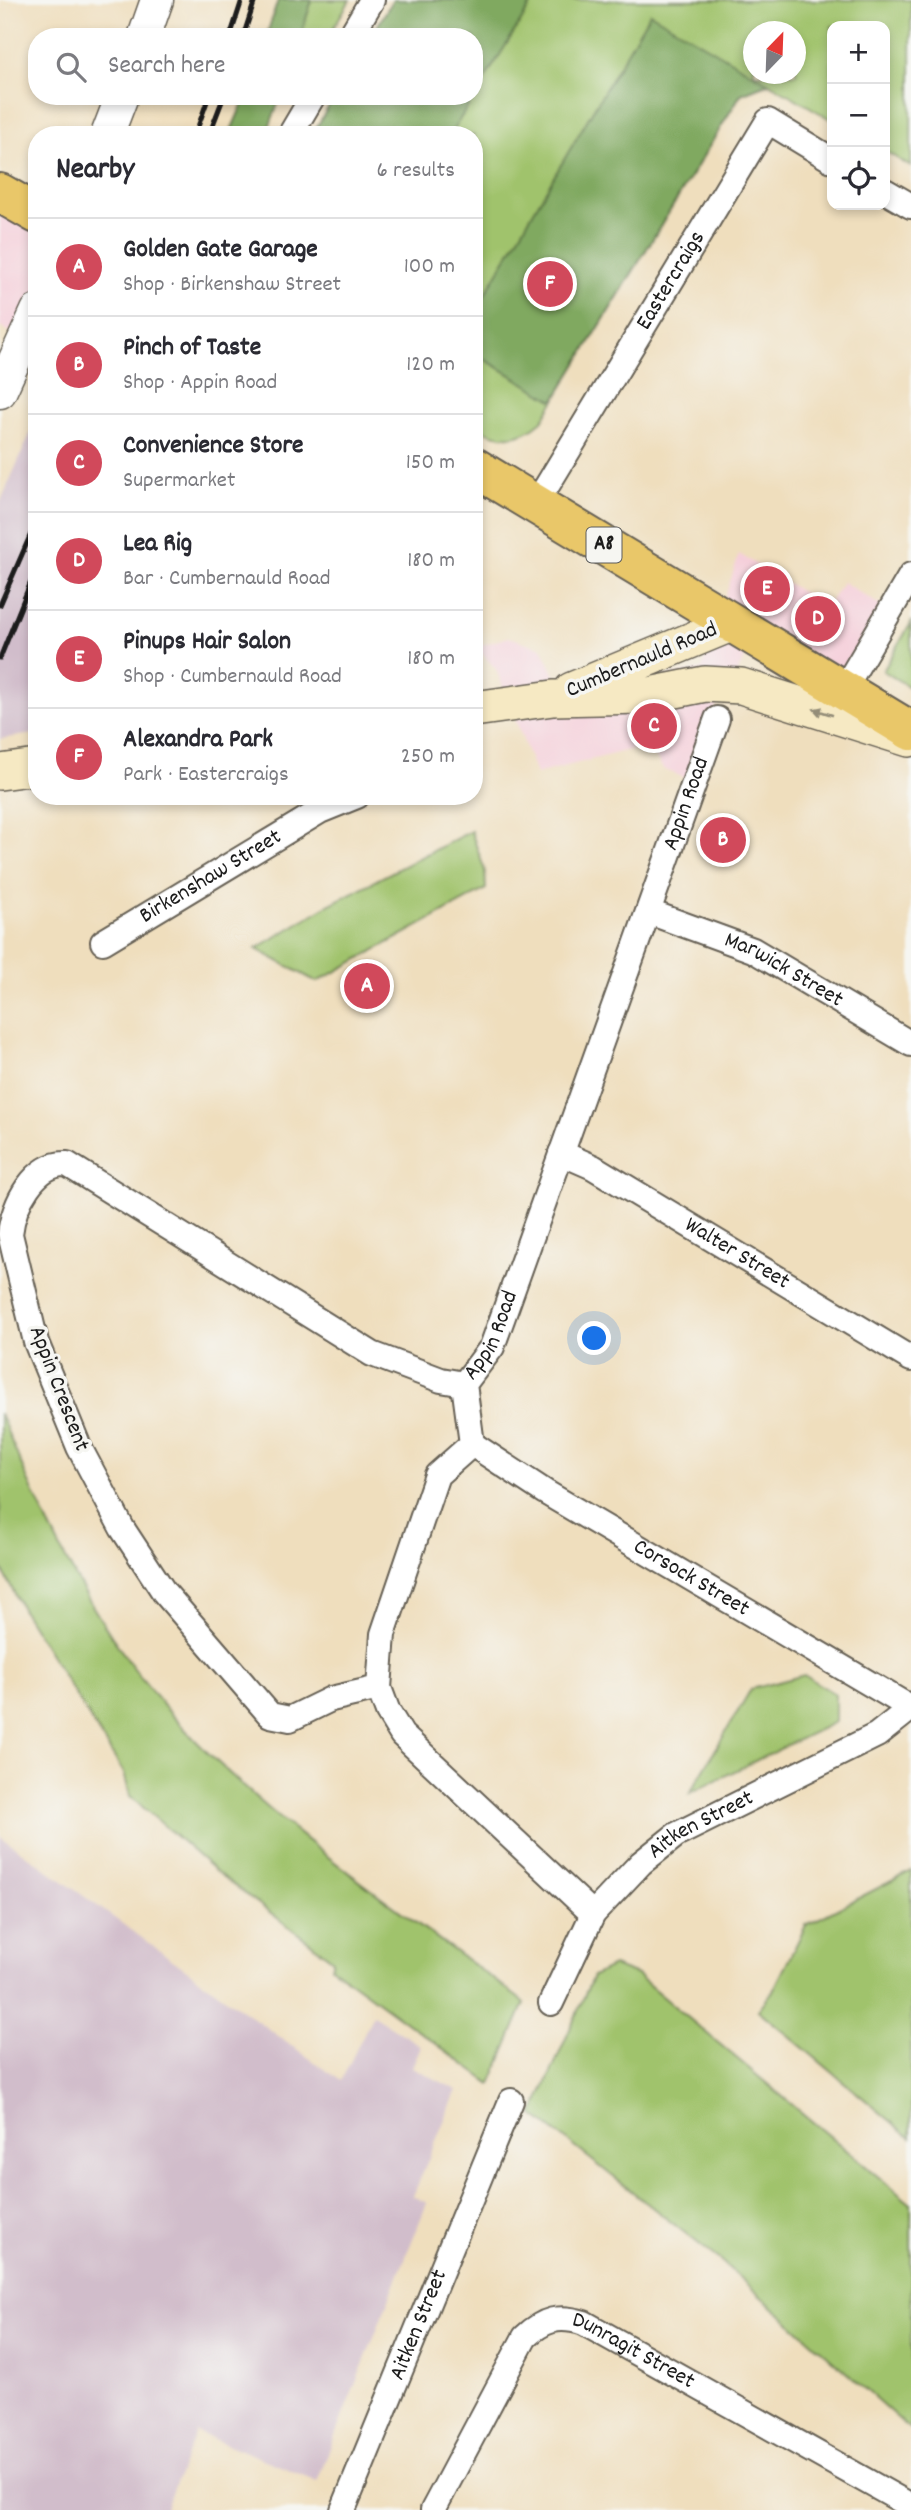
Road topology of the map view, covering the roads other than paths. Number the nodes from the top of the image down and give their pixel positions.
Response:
1 (157, 0) edge
2 (372, 0) edge
3 (147, 28) edge
4 (355, 28) edge
5 (119, 105) edge
6 (308, 105) edge
7 (110, 126) edge
8 (295, 126) edge
9 (827, 157) edge
10 (0, 192) edge
11 (890, 194) edge
12 (911, 206) edge
13 (28, 209) edge
14 (28, 331) edge
15 (0, 392) edge
16 (483, 472) edge
17 (536, 504) junction
18 (911, 575) edge
19 (733, 623) junction
20 (844, 689) junction
21 (553, 698) junction
22 (483, 708) edge
23 (717, 719) dead end
24 (911, 730) edge
25 (911, 740) edge
26 (335, 805) edge
27 (649, 912) junction
28 (103, 942) dead end
29 (911, 1044) edge
30 (561, 1153) junction
31 (911, 1359) edge
32 (464, 1384) junction
33 (472, 1444) junction
34 (379, 1688) junction
35 (911, 1708) edge
36 (593, 1914) junction
37 (551, 2003) dead end
38 (511, 2101) dead end
39 (911, 2506) edge
40 (343, 2510) edge
41 (433, 2510) edge

1 - 3 street
2 - 4 street
5 - 7 street
6 - 8 street
9 - 17 street, Eastercraigs
10 - 13 main road
11 - 12 street
14 - 15 street
16 - 17 main road, A8
17 - 19 main road, A8
18 - 20 street
19 - 20 main road, Cumbernauld Road / A8
19 - 21 main road, Cumbernauld Road
20 - 24 main road, Cumbernauld Road / A8
21 - 22 main road, Cumbernauld Road
25 -> 21 main road, Cumbernauld Road
23 - 27 street, Appin Road
26 - 28 street, Birkenshaw Street
27 - 29 street, Marwick Street
27 - 30 street, Appin Road
30 - 31 street, Walter Street
30 - 32 street, Appin Road
32 - 33 street, Appin Road
32 - 34 street, Appin Crescent
33 - 34 street
33 - 35 street, Corsock Street
34 - 36 street
35 - 36 street, Aitken Street
36 - 37 street, Aitken Street
38 - 40 street, Aitken Street
39 - 41 street, Dunragit Street

